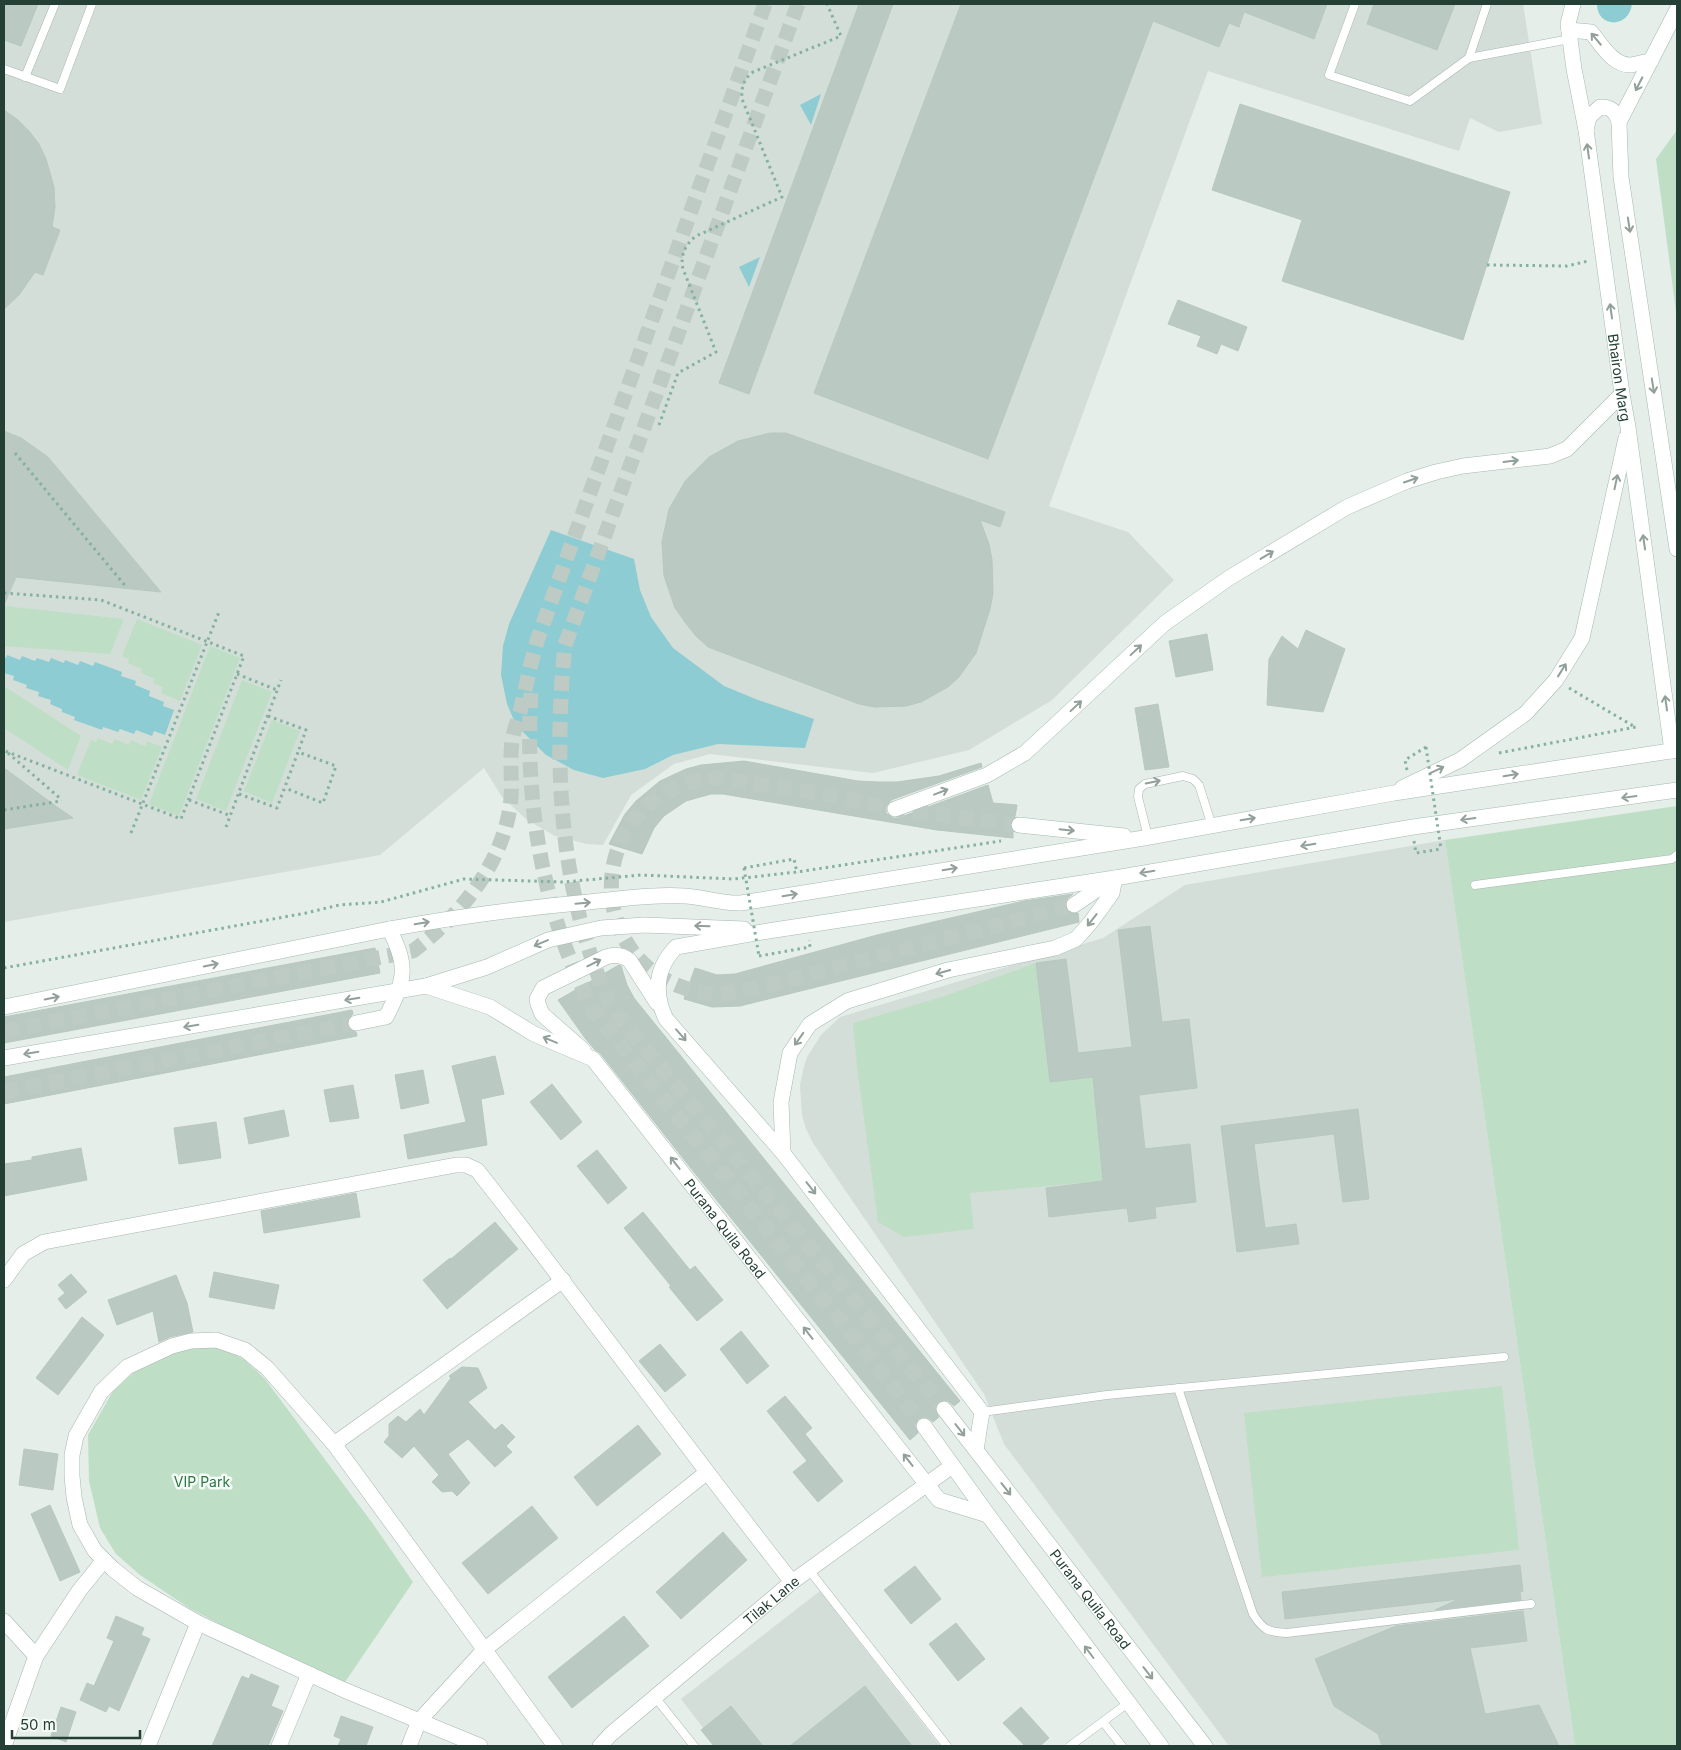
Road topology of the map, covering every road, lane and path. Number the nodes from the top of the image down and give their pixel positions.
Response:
1 (55, 4) edge
2 (92, 4) edge
3 (827, 4) edge
4 (1355, 4) edge
5 (1487, 4) edge
6 (1563, 4) edge
7 (1573, 4) edge
8 (1677, 10) edge
9 (1569, 31) junction
10 (1469, 58) junction
11 (1651, 60) junction
12 (4, 69) edge
13 (25, 77) junction
14 (1619, 122) junction
15 (1586, 130) junction
16 (1604, 257) junction
17 (1487, 265) dead end
18 (1622, 394) junction
19 (659, 425) dead end
20 (1628, 427) junction
21 (15, 453) dead end
22 (1677, 549) edge
23 (127, 588) dead end
24 (4, 593) edge
25 (219, 612) dead end
26 (207, 642) junction
27 (237, 674) junction
28 (281, 680) dead end
29 (1567, 687) dead end
30 (278, 690) junction
31 (268, 716) junction
32 (5, 750) edge
33 (1675, 751) edge
34 (298, 752) junction
35 (1499, 753) dead end
36 (1405, 760) dead end
37 (285, 788) junction
38 (1677, 790) edge
39 (1394, 793) junction
40 (239, 794) junction
41 (189, 800) junction
42 (142, 804) junction
43 (895, 809) dead end
44 (4, 810) edge
45 (231, 816) junction
46 (1019, 825) tunnel mouth
47 (1212, 826) junction
48 (226, 827) dead end
49 (131, 833) dead end
50 (1146, 838) junction
51 (1416, 853) dead end
52 (1677, 855) edge
53 (794, 859) dead end
54 (1114, 878) junction
55 (1475, 885) dead end
56 (1074, 905) tunnel mouth
57 (388, 929) junction
58 (768, 930) junction
59 (810, 948) dead end
60 (426, 986) junction
61 (400, 990) junction
62 (4, 1007) edge
63 (666, 1018) junction
64 (356, 1023) tunnel mouth
65 (4, 1058) edge
66 (593, 1059) junction
67 (783, 1153) junction
68 (4, 1280) edge
69 (563, 1280) junction
70 (1504, 1357) dead end
71 (1178, 1388) junction
72 (944, 1410) tunnel mouth
73 (982, 1412) junction
74 (924, 1426) tunnel mouth
75 (334, 1444) junction
76 (976, 1450) junction
77 (952, 1466) junction
78 (706, 1473) junction
79 (927, 1484) junction
80 (988, 1515) junction
81 (104, 1560) junction
82 (809, 1570) junction
83 (792, 1582) junction
84 (1531, 1604) dead end
85 (4, 1621) edge
86 (198, 1623) junction
87 (484, 1650) junction
88 (36, 1656) junction
89 (309, 1674) junction
90 (655, 1697) junction
91 (1128, 1703) junction
92 (419, 1721) junction
93 (1103, 1722) junction
94 (4, 1746) edge
95 (148, 1746) edge
96 (279, 1746) edge
97 (409, 1746) edge
98 (480, 1746) edge
99 (555, 1746) edge
100 (600, 1746) edge
101 (694, 1746) edge
102 (947, 1746) edge
103 (1070, 1746) edge
104 (1122, 1746) edge
105 (1161, 1746) edge
106 (1205, 1746) edge

1 - 13 lane
2 - 13 lane
3 - 19 path
4 - 10 lane
5 - 10 lane
6 - 9 main road
7 - 9 main road, Bhairon Marg
8 - 11 main road
9 - 10 lane
11 -> 9 main road
9 - 15 main road, Bhairon Marg
11 -> 14 main road
12 - 13 lane
14 - 15 main road
14 -> 22 main road
16 -> 15 main road, Bhairon Marg
16 - 17 path
18 -> 16 main road, Bhairon Marg
18 - 20 main road, Bhairon Marg
43 -> 18 main road
33 -> 20 main road, Bhairon Marg
39 -> 20 main road
21 - 23 path
24 - 26 path
25 - 26 path
26 - 27 path
26 - 42 path
27 - 30 path
27 - 41 path
28 - 30 path
29 - 35 path
30 - 31 path
31 - 34 path
31 - 40 path
32 - 42 path
32 - 44 path
39 -> 33 main road
34 - 37 path
34 - 37 path
36 - 51 path, bridge
37 - 40 path
38 -> 54 main road
47 -> 39 main road
40 - 45 path
41 - 42 path
41 - 45 path
42 - 49 path
45 - 48 path
46 -> 50 main road
47 - 50 main road
50 -> 47 lane
57 -> 50 main road
52 - 55 lane
53 - 59 path, bridge
54 - 56 main road
54 - 58 main road
54 -> 67 main road
57 - 61 main road
62 -> 57 main road
58 -> 60 main road
58 - 63 main road
60 - 61 main road
66 -> 60 main road, Purana Quila Road
61 - 64 main road
61 -> 65 main road
66 -> 63 main road
63 -> 67 main road
79 -> 66 main road, Purana Quila Road
67 -> 73 main road
68 - 69 main road
69 - 75 main road
69 - 78 main road
70 - 71 lane
71 - 73 lane
71 - 84 lane
72 -> 76 main road, Purana Quila Road
73 - 76 main road
74 - 77 main road
75 - 81 main road
75 - 87 main road
76 -> 106 main road, Purana Quila Road
77 - 79 main road, Tilak Lane
77 - 80 main road
78 - 83 main road
78 - 87 main road
79 - 80 main road, Purana Quila Road
79 - 82 main road, Tilak Lane
91 -> 80 main road
81 - 86 main road
81 - 88 main road
82 - 83 main road, Tilak Lane
82 - 102 lane
83 - 90 main road, Tilak Lane
85 - 88 main road
86 - 89 main road
86 - 95 main road
87 - 92 main road
87 - 99 main road
88 - 94 main road
89 - 92 main road
89 - 96 main road
90 - 100 main road, Tilak Lane
90 - 101 lane
91 - 93 lane
91 - 105 main road
92 - 97 main road
92 - 98 main road
93 - 103 lane
93 - 104 lane

